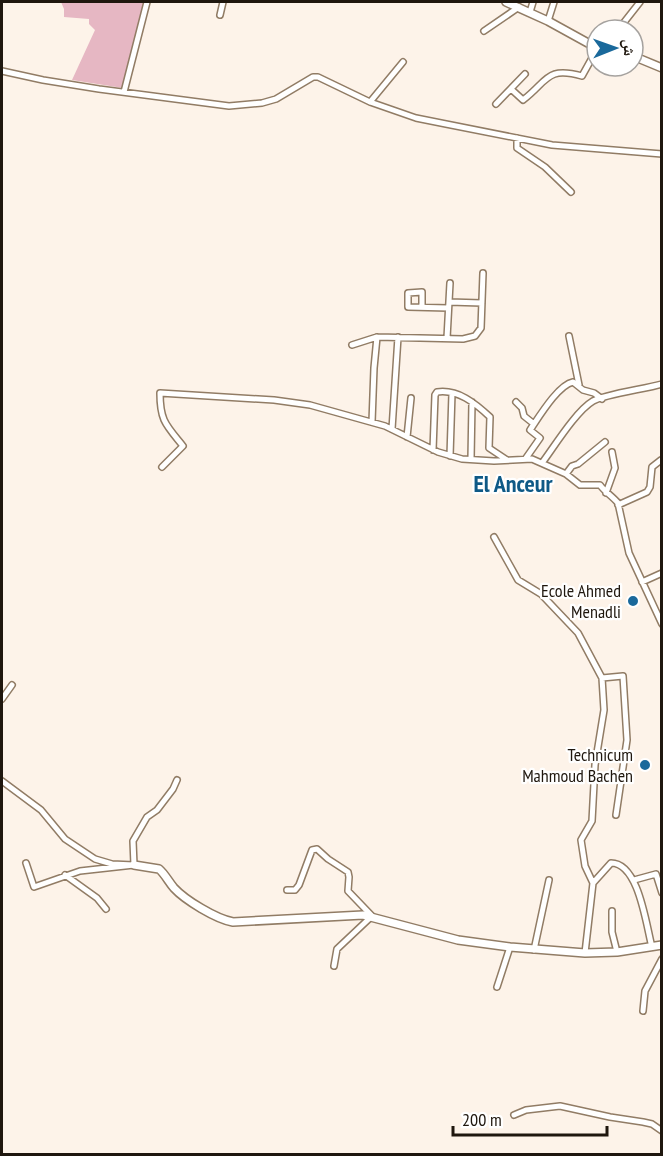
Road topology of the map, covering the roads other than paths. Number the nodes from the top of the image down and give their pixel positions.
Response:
1 (147, 2) edge
2 (223, 2) edge
3 (506, 2) edge
4 (533, 2) edge
5 (554, 2) edge
6 (640, 2) edge
7 (519, 7) junction
8 (530, 12) junction
9 (220, 15) dead end
10 (627, 18) edge
11 (548, 21) junction
12 (484, 31) dead end
13 (585, 42) edge
14 (645, 61) edge
15 (403, 62) dead end
16 (662, 68) edge
17 (2, 71) edge
18 (585, 71) edge
19 (525, 74) dead end
20 (511, 89) junction
21 (124, 92) junction
22 (370, 102) junction
23 (496, 104) dead end
24 (517, 138) junction
25 (662, 154) edge
26 (571, 192) dead end
27 (483, 273) dead end
28 (450, 283) dead end
29 (482, 303) junction
30 (448, 305) junction
31 (422, 307) dead end
32 (569, 336) dead end
33 (377, 337) junction
34 (398, 337) junction
35 (447, 338) junction
36 (352, 345) dead end
37 (662, 384) edge
38 (579, 385) junction
39 (452, 393) junction
40 (411, 398) dead end
41 (602, 399) junction
42 (472, 402) junction
43 (516, 402) dead end
44 (372, 422) junction
45 (534, 424) junction
46 (392, 429) junction
47 (407, 437) junction
48 (605, 442) dead end
49 (433, 450) junction
50 (612, 452) dead end
51 (450, 456) junction
52 (526, 458) junction
53 (471, 459) junction
54 (507, 460) junction
55 (661, 460) edge
56 (542, 463) junction
57 (162, 467) dead end
58 (566, 474) junction
59 (606, 493) junction
60 (618, 505) junction
61 (494, 537) dead end
62 (662, 573) edge
63 (642, 582) junction
64 (662, 624) edge
65 (602, 678) junction
66 (12, 685) dead end
67 (2, 699) edge
68 (177, 780) dead end
69 (2, 782) edge
70 (616, 815) dead end
71 (26, 863) dead end
72 (135, 865) junction
73 (65, 875) junction
74 (549, 880) dead end
75 (634, 880) junction
76 (593, 884) junction
77 (287, 890) dead end
78 (662, 893) edge
79 (106, 909) dead end
80 (612, 911) dead end
81 (372, 916) junction
82 (662, 945) edge
83 (510, 947) junction
84 (652, 947) junction
85 (534, 950) junction
86 (616, 952) junction
87 (585, 953) junction
88 (662, 959) edge
89 (334, 966) dead end
90 (497, 987) dead end
91 (642, 1011) dead end
92 (514, 1115) dead end
93 (662, 1131) edge

1 - 21 street
2 - 9 street
3 - 7 street
4 - 8 street
5 - 11 street
6 - 10 street
7 - 8 street
7 - 12 street
8 - 11 street
11 - 13 street
14 - 16 street
15 - 22 street
17 - 21 street
18 - 20 street
19 - 20 street
20 - 23 street
21 - 22 street
22 - 24 street
24 - 25 street
24 - 26 street
27 - 29 street
28 - 30 street
29 - 30 street
29 - 35 street
30 - 31 street
30 - 35 street
32 - 38 street
33 - 34 street
33 - 36 street
33 - 44 street
34 - 35 street
34 - 46 street
37 - 41 street
38 - 41 street
38 - 45 street
39 - 42 street
39 - 49 street
39 - 51 street
40 - 47 street
41 - 56 street
42 - 53 street
42 - 54 street
43 - 45 street
44 - 46 street
44 - 57 street
45 - 52 street
46 - 47 street
47 - 49 street
48 - 58 street
49 - 51 street
50 - 59 street
51 - 53 street
52 - 54 street
52 - 56 street
53 - 54 street
55 - 60 street
56 - 58 street
58 - 59 street
59 - 60 street
60 - 63 street
61 - 65 street
62 - 63 street
63 - 64 street
65 - 70 street
65 - 76 street
66 - 67 street
68 - 72 street
69 - 72 street
71 - 73 street
72 - 73 street
72 - 81 street
73 - 79 street
74 - 85 street
75 - 76 street
75 - 78 street
75 - 84 street
76 - 87 street
77 - 81 street
80 - 86 street
81 - 83 street
81 - 89 street
82 - 84 street
83 - 85 street
83 - 90 street
84 - 86 street
85 - 87 street
86 - 87 street
88 - 91 street
92 - 93 street

